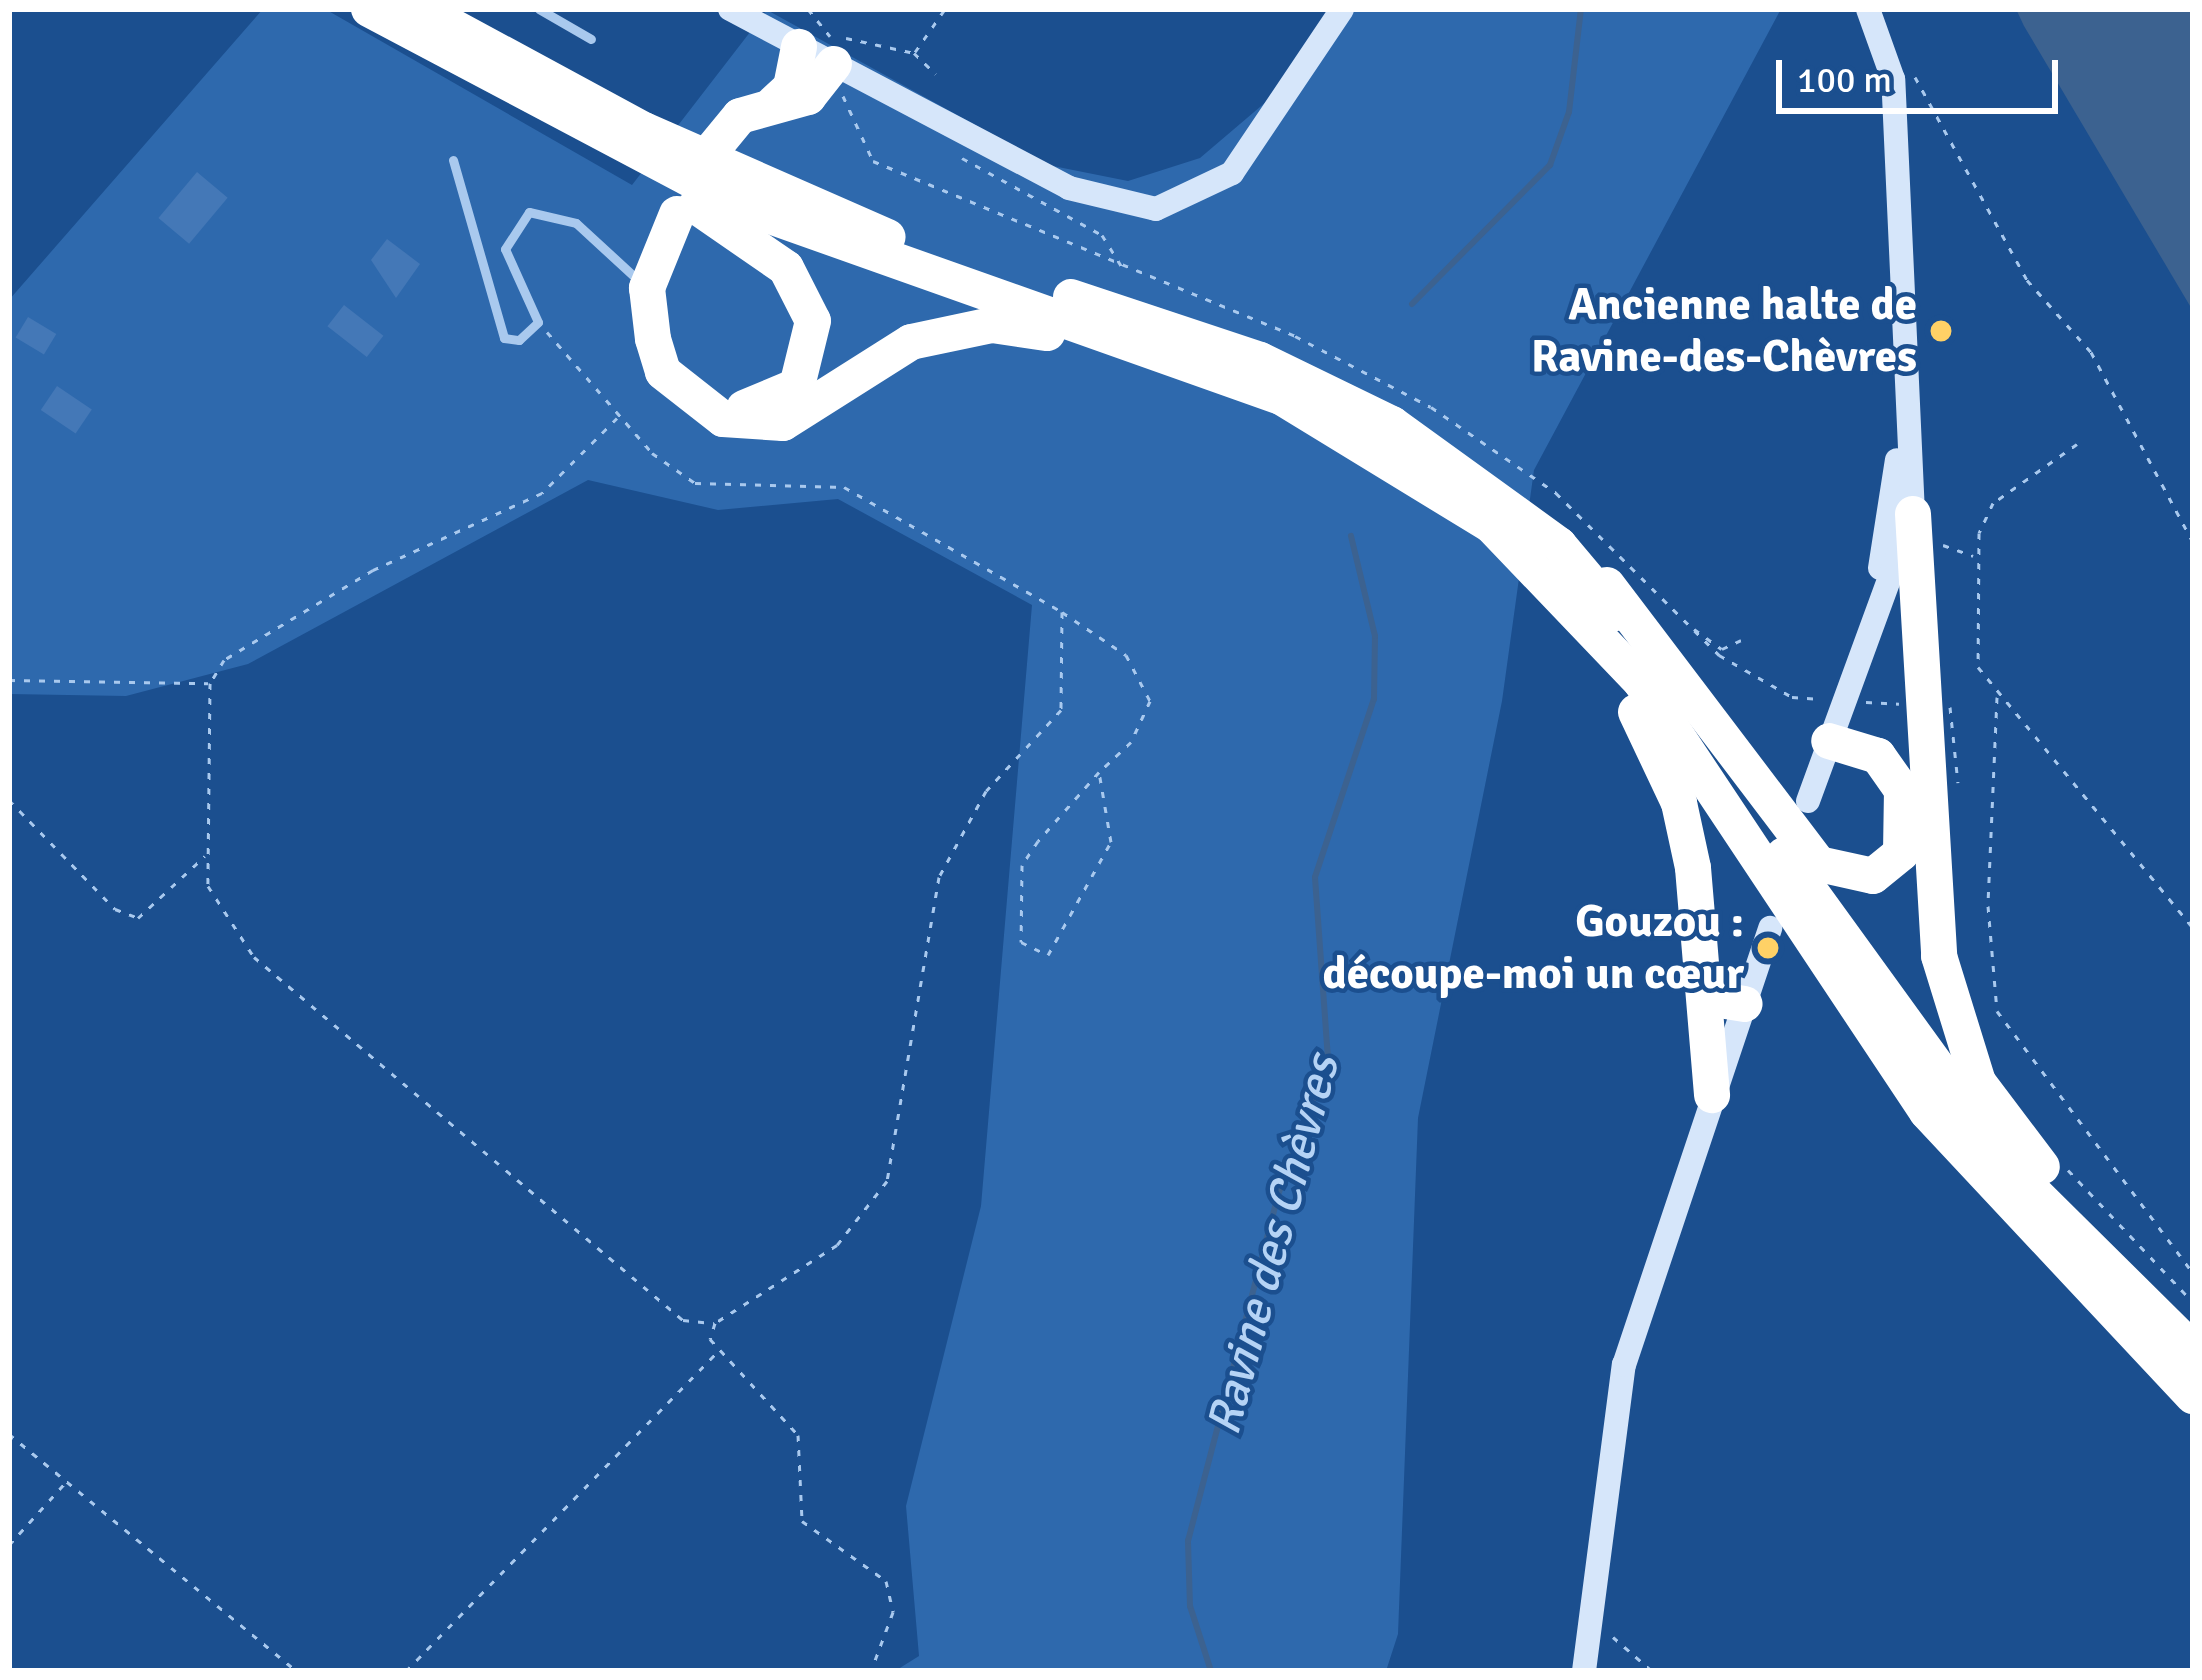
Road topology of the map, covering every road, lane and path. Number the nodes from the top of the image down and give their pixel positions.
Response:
1 (369, 9) edge
2 (420, 9) edge
3 (539, 9) edge
4 (730, 9) edge
5 (945, 9) edge
6 (1342, 9) edge
7 (1868, 9) edge
8 (591, 39) dead end
9 (914, 53) junction
10 (827, 60) junction
11 (1910, 68) dead end
12 (936, 74) dead end
13 (505, 88) junction
14 (712, 150) dead end
15 (947, 150) dead end
16 (453, 160) dead end
17 (677, 214) dead end
18 (647, 288) junction
19 (538, 322) junction
20 (653, 339) junction
21 (1281, 397) junction
22 (1904, 399) junction
23 (618, 417) junction
24 (2077, 444) dead end
25 (1396, 458) junction
26 (1556, 493) dead end
27 (1913, 514) junction
28 (2193, 542) edge
29 (1559, 545) junction
30 (1874, 606) junction
31 (1062, 611) junction
32 (1693, 630) junction
33 (1742, 640) dead end
34 (1746, 676) dead end
35 (9, 680) edge
36 (210, 683) junction
37 (1997, 697) junction
38 (1829, 741) junction
39 (1099, 772) junction
40 (9, 800) edge
41 (1808, 801) dead end
42 (206, 855) junction
43 (1770, 928) dead end
44 (2193, 928) edge
45 (1707, 998) junction
46 (1745, 1004) junction
47 (1712, 1095) junction
48 (2061, 1163) dead end
49 (2193, 1273) edge
50 (2193, 1302) edge
51 (715, 1323) junction
52 (2193, 1326) edge
53 (2193, 1350) edge
54 (716, 1353) junction
55 (2193, 1396) edge
56 (9, 1434) edge
57 (67, 1481) junction
58 (9, 1545) edge
59 (1592, 1624) junction
60 (297, 1671) edge
61 (406, 1671) edge
62 (871, 1671) edge
63 (1584, 1671) edge
64 (1652, 1671) edge

1 - 13 highway
2 - 29 highway
3 - 8 lane
4 - 10 street
5 - 9 path
6 - 10 street
7 - 22 street
9 - 10 path
9 - 12 path
10 - 14 highway
10 - 15 path
11 - 28 path
13 - 20 highway
13 - 21 highway
16 - 19 lane
17 - 18 highway
18 - 19 lane
18 - 20 highway
19 - 23 path
20 - 21 highway
21 - 25 highway
22 - 27 street
22 - 30 street
23 - 31 path
23 - 36 path
24 - 37 path
25 - 45 highway
25 - 55 highway
26 - 32 path
27 - 30 street
27 - 52 highway
29 - 38 highway
29 - 53 highway
30 - 38 street
31 - 39 path
31 - 51 path
32 - 33 path
32 - 34 path
35 - 36 path
36 - 42 path
37 - 44 path
37 - 49 path
38 - 41 street
39 - 39 path
40 - 42 path
42 - 51 path
43 - 46 street
45 - 46 highway
45 - 47 highway
46 - 47 street
47 - 59 street
48 - 50 path
51 - 54 path
54 - 61 path
54 - 62 path
56 - 57 path
57 - 58 path
57 - 60 path
59 - 63 street
59 - 64 path

